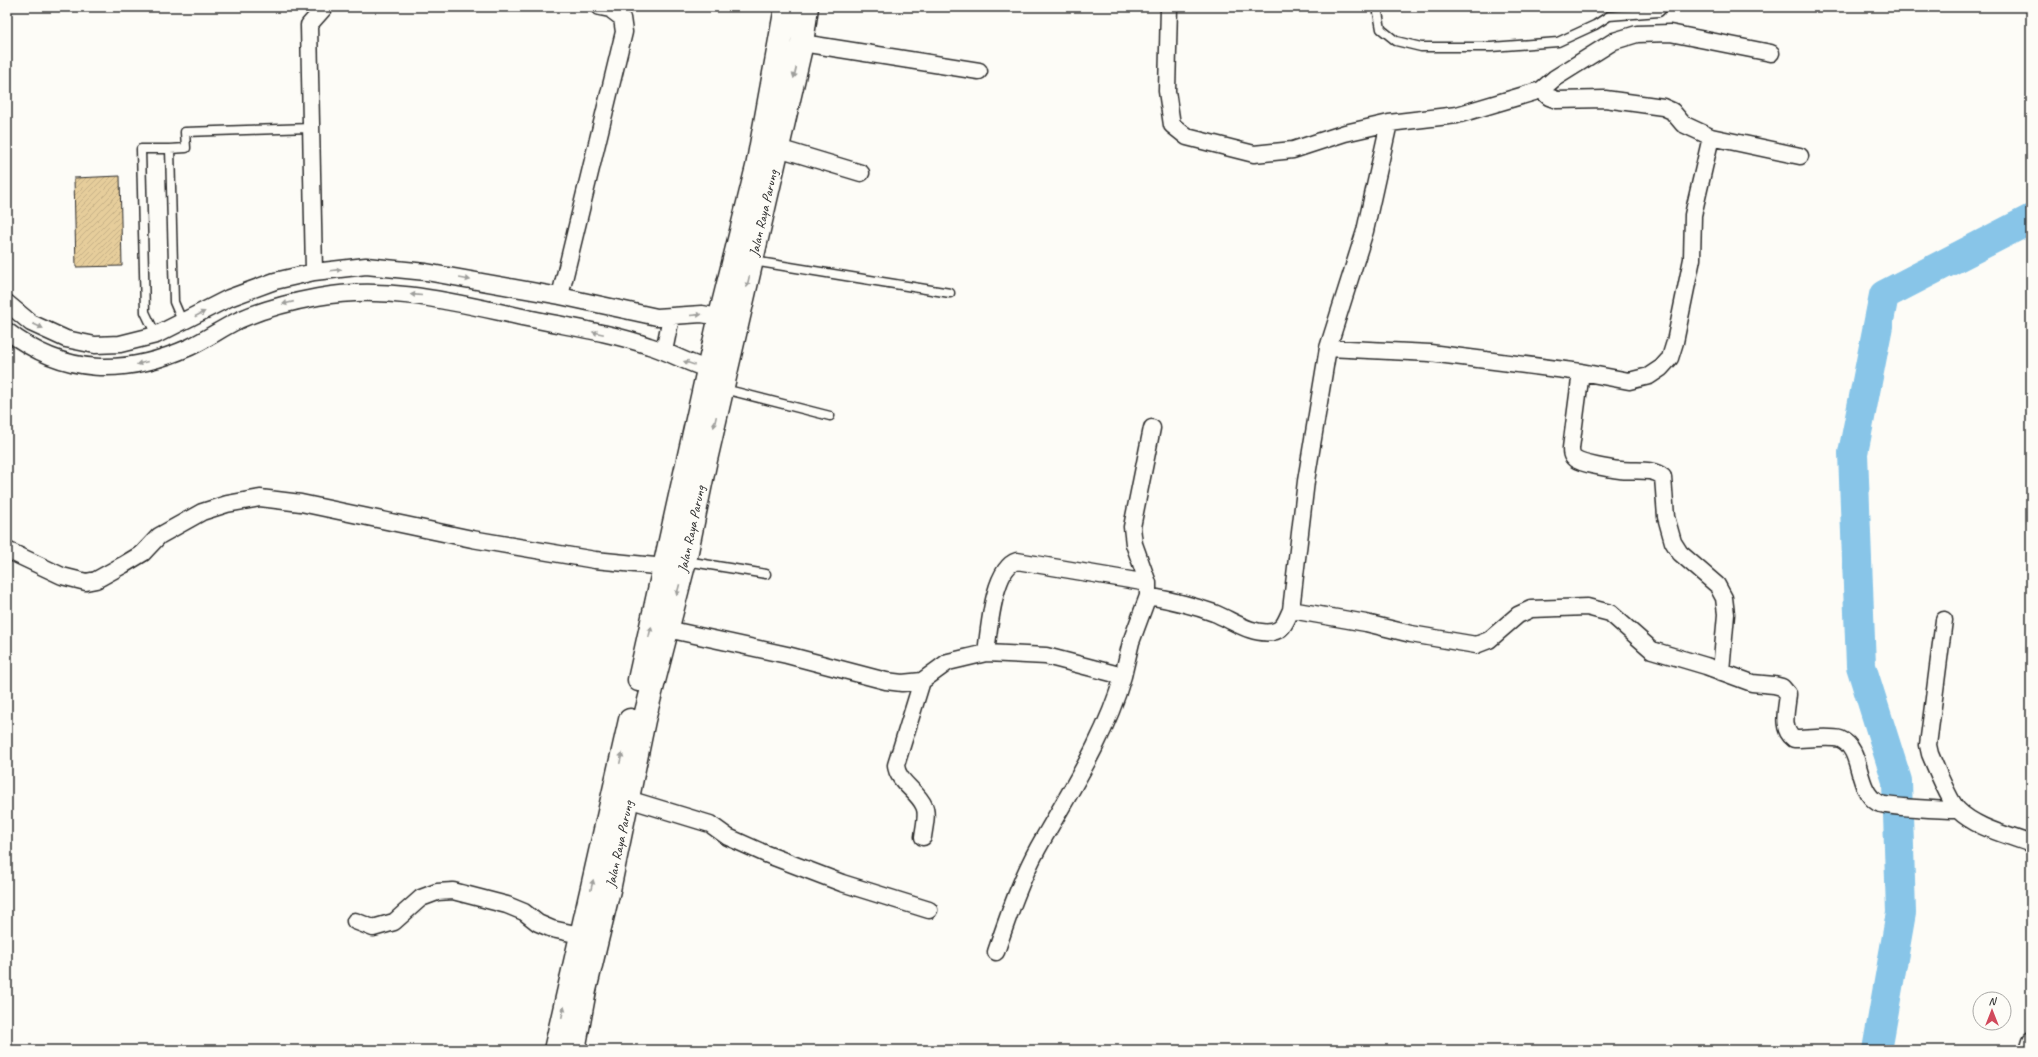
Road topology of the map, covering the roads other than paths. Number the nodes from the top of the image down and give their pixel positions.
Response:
1 (325, 7) edge
2 (600, 7) edge
3 (786, 7) edge
4 (807, 7) edge
5 (1169, 7) edge
6 (1377, 7) edge
7 (1664, 7) edge
8 (802, 42) junction
9 (1771, 53) dead end
10 (979, 71) dead end
11 (1541, 90) junction
12 (1390, 123) junction
13 (311, 128) junction
14 (1711, 137) junction
15 (778, 148) junction
16 (170, 149) junction
17 (1800, 156) dead end
18 (861, 173) dead end
19 (752, 261) junction
20 (366, 266) junction
21 (314, 272) junction
22 (366, 292) junction
23 (950, 293) dead end
24 (560, 296) junction
25 (7, 303) edge
26 (632, 313) junction
27 (671, 317) junction
28 (729, 318) junction
29 (183, 323) junction
30 (7, 331) edge
31 (156, 335) junction
32 (626, 339) junction
33 (1328, 348) junction
34 (664, 351) junction
35 (168, 356) junction
36 (1581, 372) junction
37 (719, 377) junction
38 (830, 416) dead end
39 (1152, 428) dead end
40 (7, 550) edge
41 (675, 564) junction
42 (766, 574) dead end
43 (1148, 590) junction
44 (1291, 610) junction
45 (1944, 620) dead end
46 (667, 629) junction
47 (986, 653) junction
48 (1721, 672) junction
49 (1123, 676) junction
50 (922, 681) junction
51 (628, 799) junction
52 (1950, 810) junction
53 (923, 837) dead end
54 (610, 844) junction
55 (2031, 844) edge
56 (929, 910) dead end
57 (355, 921) dead end
58 (580, 935) junction
59 (996, 952) dead end
60 (2031, 1040) edge
61 (555, 1050) edge
62 (574, 1050) edge
63 (2028, 1050) edge

1 - 13 street
2 - 24 street
3 - 28 highway, Jalan Raya Parung
4 - 8 highway, Jalan Raya Parung
5 - 12 street
6 - 7 lane
8 - 10 street
8 -> 15 highway, Jalan Raya Parung
9 - 11 street
11 - 12 street
11 - 14 street
12 - 33 street
13 - 16 lane
13 - 21 street
14 - 17 street
14 - 36 street
15 - 18 street
15 - 19 highway, Jalan Raya Parung
16 - 29 lane
16 - 31 lane
19 - 23 lane
19 -> 28 highway, Jalan Raya Parung
21 -> 20 street
20 - 22 street
20 -> 24 street
29 -> 21 street
32 -> 22 street
22 -> 35 street
24 - 26 street
25 -> 31 street
26 - 27 street
26 - 32 street
27 -> 28 street
27 - 34 street
28 - 37 highway, Jalan Raya Parung
29 - 31 street
35 -> 30 street
31 - 35 street
32 - 34 street
33 - 36 street
33 - 44 street
37 -> 34 street
36 - 48 street
37 - 38 lane
37 - 41 highway, Jalan Raya Parung
39 - 43 street
40 - 41 street
41 - 42 lane
41 -> 46 highway, Jalan Raya Parung
54 -> 41 highway, Jalan Raya Parung
43 - 44 street
43 - 47 street
43 - 49 street
44 - 48 street
45 - 52 street
46 - 50 street
46 - 51 highway, Jalan Raya Parung
47 - 49 street
47 - 50 street
48 - 52 street
49 - 59 street
50 - 53 street
51 - 54 highway, Jalan Raya Parung
51 - 56 street
52 - 55 street
58 -> 54 highway, Jalan Raya Parung
54 - 62 highway, Jalan Raya Parung
57 - 58 street
61 -> 58 highway, Jalan Raya Parung
60 - 63 street

